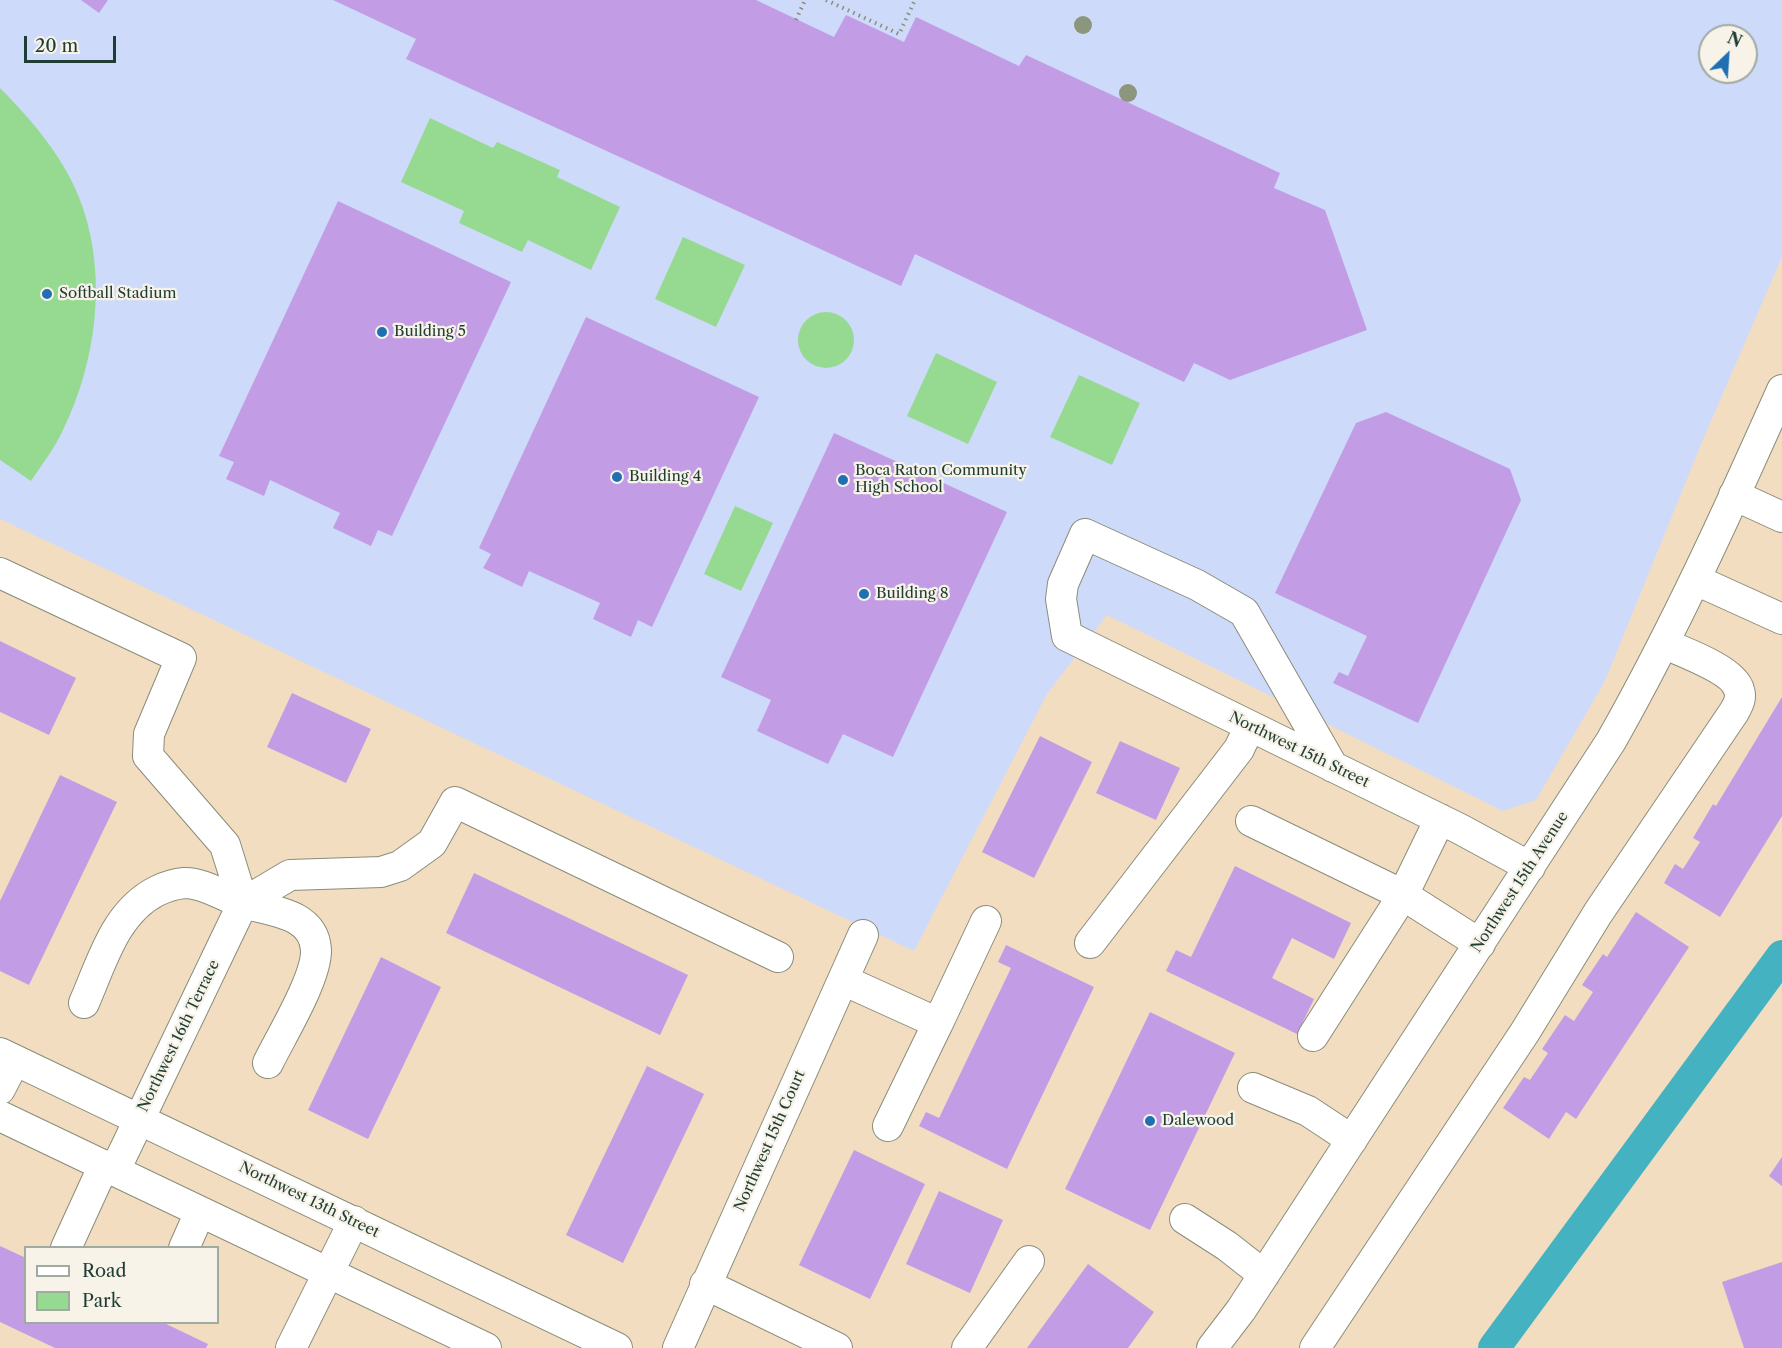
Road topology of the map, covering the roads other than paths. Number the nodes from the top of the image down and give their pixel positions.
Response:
1 (1781, 397) edge
2 (1734, 495) junction
3 (1782, 517) edge
4 (0, 573) edge
5 (1695, 580) junction
6 (1782, 619) edge
7 (1665, 644) junction
8 (1250, 726) junction
9 (1333, 767) junction
10 (1440, 819) junction
11 (1251, 821) dead end
12 (1530, 867) junction
13 (1403, 895) junction
14 (243, 903) junction
15 (986, 921) dead end
16 (863, 935) dead end
17 (1090, 943) dead end
18 (1480, 944) junction
19 (778, 957) dead end
20 (843, 980) junction
21 (84, 1003) dead end
22 (938, 1023) junction
23 (1313, 1036) dead end
24 (8, 1056) edge
25 (268, 1063) dead end
26 (1253, 1088) dead end
27 (0, 1089) edge
28 (0, 1116) edge
29 (139, 1119) junction
30 (888, 1126) dead end
31 (1352, 1140) junction
32 (110, 1168) junction
33 (200, 1212) junction
34 (1185, 1219) dead end
35 (354, 1221) junction
36 (67, 1246) edge
37 (185, 1246) edge
38 (1029, 1261) dead end
39 (327, 1272) junction
40 (1264, 1275) junction
41 (705, 1284) junction
42 (1227, 1343) edge
43 (291, 1348) edge
44 (486, 1348) edge
45 (617, 1348) edge
46 (678, 1348) edge
47 (837, 1348) edge
48 (967, 1348) edge
49 (1315, 1348) edge

1 - 2 street, Northwest 15th Avenue
2 - 3 street
2 - 5 street, Northwest 15th Avenue
4 - 14 street
5 - 6 street
5 - 7 street, Northwest 15th Avenue
7 - 12 street, Northwest 15th Avenue
7 - 49 street
8 - 9 street, Northwest 15th Street
8 - 9 street, Northwest 15th Street
8 - 17 street
9 - 10 street, Northwest 15th Street
10 - 12 street, Northwest 15th Street
10 - 13 street
11 - 13 street
12 - 18 street, Northwest 15th Avenue
13 - 18 street
13 - 23 street
14 - 19 street
14 - 21 street
14 - 25 street
14 - 29 street, Northwest 16th Terrace
15 - 22 street
16 - 20 street, Northwest 15th Court
18 - 31 street, Northwest 15th Avenue
20 - 22 street
20 - 41 street, Northwest 15th Court
22 - 30 street
24 - 27 street
24 - 29 street, Northwest 13th Street
26 - 31 street
28 - 32 street
29 - 32 street, Northwest 16th Terrace
29 - 35 street, Northwest 13th Street
31 - 40 street, Northwest 15th Avenue
32 - 33 street
32 - 36 street, Northwest 16th Terrace
33 - 37 street
33 - 39 street
34 - 40 street
35 - 39 street
35 - 45 street, Northwest 13th Street
38 - 48 street
39 - 43 street
39 - 44 street
40 - 42 street, Northwest 15th Avenue
41 - 46 street, Northwest 15th Court
41 - 47 street

